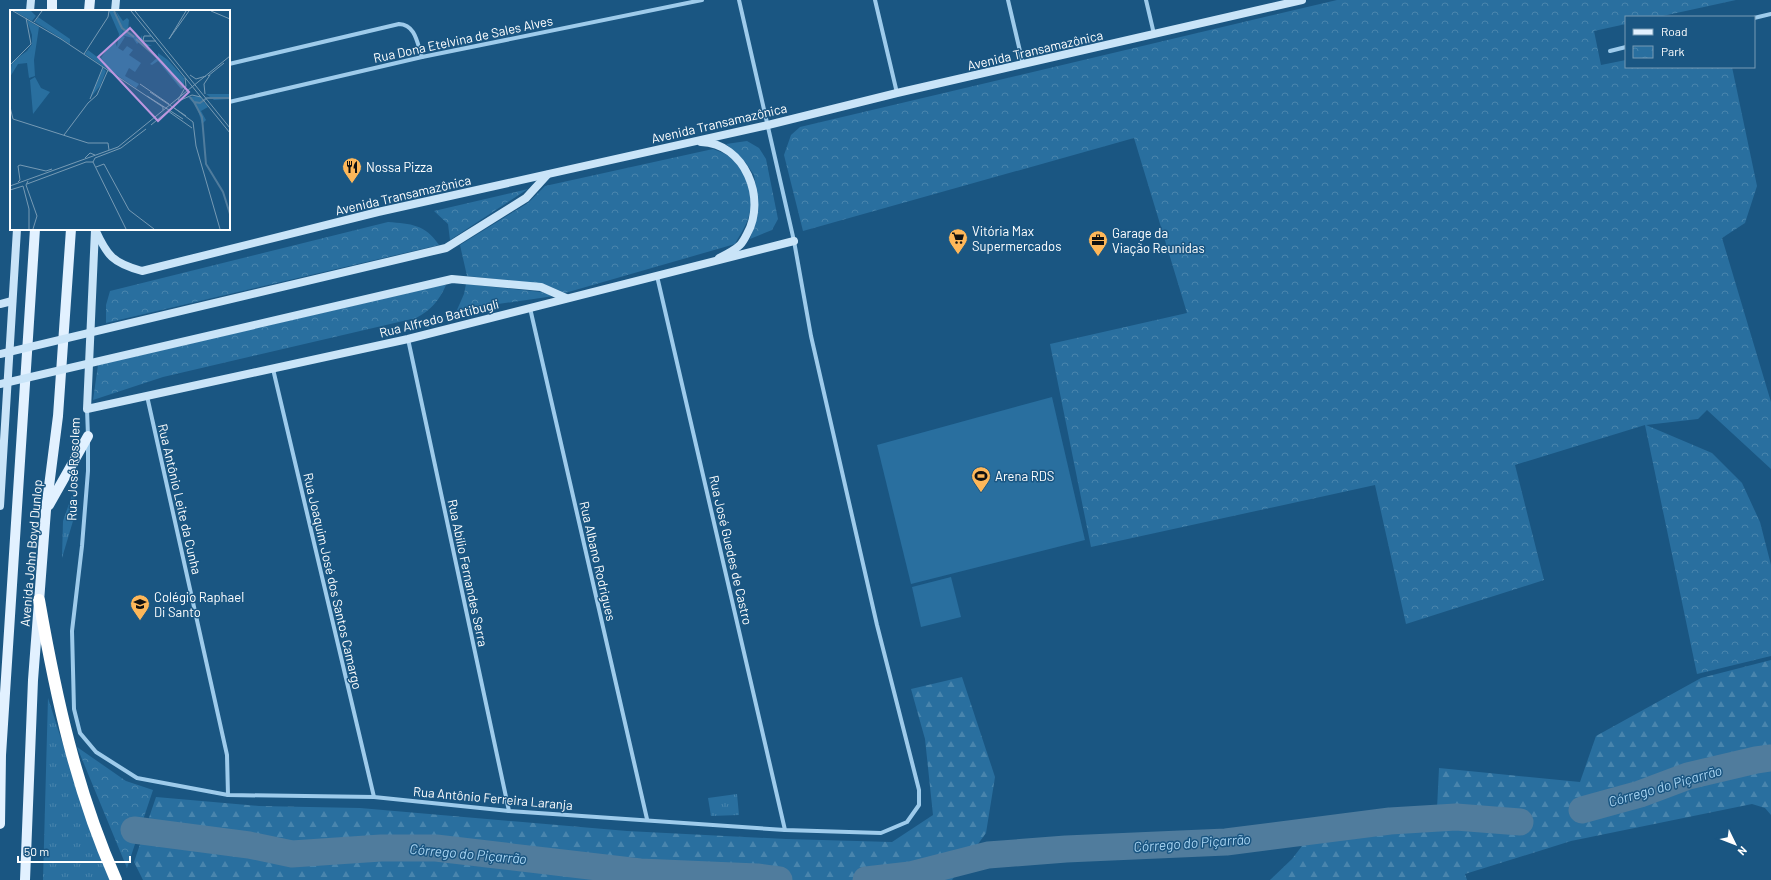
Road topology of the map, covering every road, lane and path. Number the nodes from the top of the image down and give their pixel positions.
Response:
1 (31, 0) edge
2 (116, 0) edge
3 (702, 0) edge
4 (740, 0) edge
5 (875, 0) edge
6 (1008, 0) edge
7 (1146, 0) edge
8 (1302, 0) edge
9 (30, 10) edge
10 (115, 10) edge
11 (1771, 14) edge
12 (1755, 18) edge
13 (1154, 34) junction
14 (1625, 47) edge
15 (1610, 51) dead end
16 (422, 57) junction
17 (230, 64) edge
18 (1023, 65) junction
19 (897, 93) junction
20 (230, 102) edge
21 (768, 124) junction
22 (688, 142) junction
23 (547, 175) junction
24 (17, 230) edge
25 (35, 230) edge
26 (71, 230) edge
27 (95, 230) edge
28 (96, 230) edge
29 (794, 241) junction
30 (704, 264) junction
31 (657, 276) junction
32 (566, 298) junction
33 (12, 301) junction
34 (0, 304) edge
35 (530, 308) junction
36 (408, 339) junction
37 (0, 354) edge
38 (273, 369) junction
39 (0, 384) edge
40 (147, 395) junction
41 (87, 409) junction
42 (2, 430) edge
43 (88, 436) junction
44 (0, 506) edge
45 (46, 510) junction
46 (39, 600) junction
47 (74, 710) joint
48 (0, 751) edge
49 (228, 795) junction
50 (374, 797) junction
51 (508, 811) junction
52 (647, 819) junction
53 (0, 824) edge
54 (785, 830) junction
55 (25, 880) edge
56 (116, 880) edge

1 - 9 street
2 - 10 street
3 - 16 street, Rua Dona Etelvina de Sales Alves
4 - 21 street
5 - 19 street
6 - 18 street
7 - 13 street
8 - 13 street, Avenida Transamazônica
11 - 12 street
13 - 18 street, Avenida Transamazônica
14 - 15 street
16 - 17 street
16 - 20 street, Rua Dona Etelvina de Sales Alves
18 - 19 street, Avenida Transamazônica
19 - 21 street, Avenida Transamazônica
21 - 22 street, Avenida Transamazônica
21 - 29 street
22 - 23 street, Avenida Transamazônica
22 - 30 street
23 - 28 street, Avenida Transamazônica
23 - 37 street, bridge
24 - 33 street
25 - 48 main road, Avenida John Boyd Dunlop
26 - 45 main road, Avenida John Boyd Dunlop
27 - 41 street, Rua José Rosolem
29 - 30 street, Rua Alfredo Battibugli
29 - 54 street, Rua Antônio Ferreira Laranja
30 - 31 street, Rua Alfredo Battibugli
31 - 32 street, Rua Alfredo Battibugli
31 - 54 street, Rua José Guedes de Castro
32 - 35 street, Rua Alfredo Battibugli
32 - 39 street, bridge
33 - 34 street
33 - 42 street
35 - 36 street, Rua Alfredo Battibugli
35 - 52 street, Rua Albano Rodrigues
36 - 38 street, Rua Alfredo Battibugli
36 - 51 street, Rua Abílio Fernandes Serra
38 - 40 street, Rua Alfredo Battibugli
38 - 50 street, Rua Joaquim José dos Santos Camargo
40 - 41 street, Rua Alfredo Battibugli
40 - 49 street, Rua Antônio Leite da Cunha
41 - 43 street, Rua José Rosolem
42 - 44 street
43 - 45 main road
43 - 47 street, Rua José Rosolem
45 - 46 main road, Avenida John Boyd Dunlop
46 - 55 main road, Avenida John Boyd Dunlop
46 - 56 highway
47 - 49 street, Rua Antônio Ferreira Laranja
48 - 53 main road, Avenida John Boyd Dunlop
49 - 50 street, Rua Antônio Ferreira Laranja
50 - 51 street, Rua Antônio Ferreira Laranja
51 - 52 street, Rua Antônio Ferreira Laranja
52 - 54 street, Rua Antônio Ferreira Laranja

